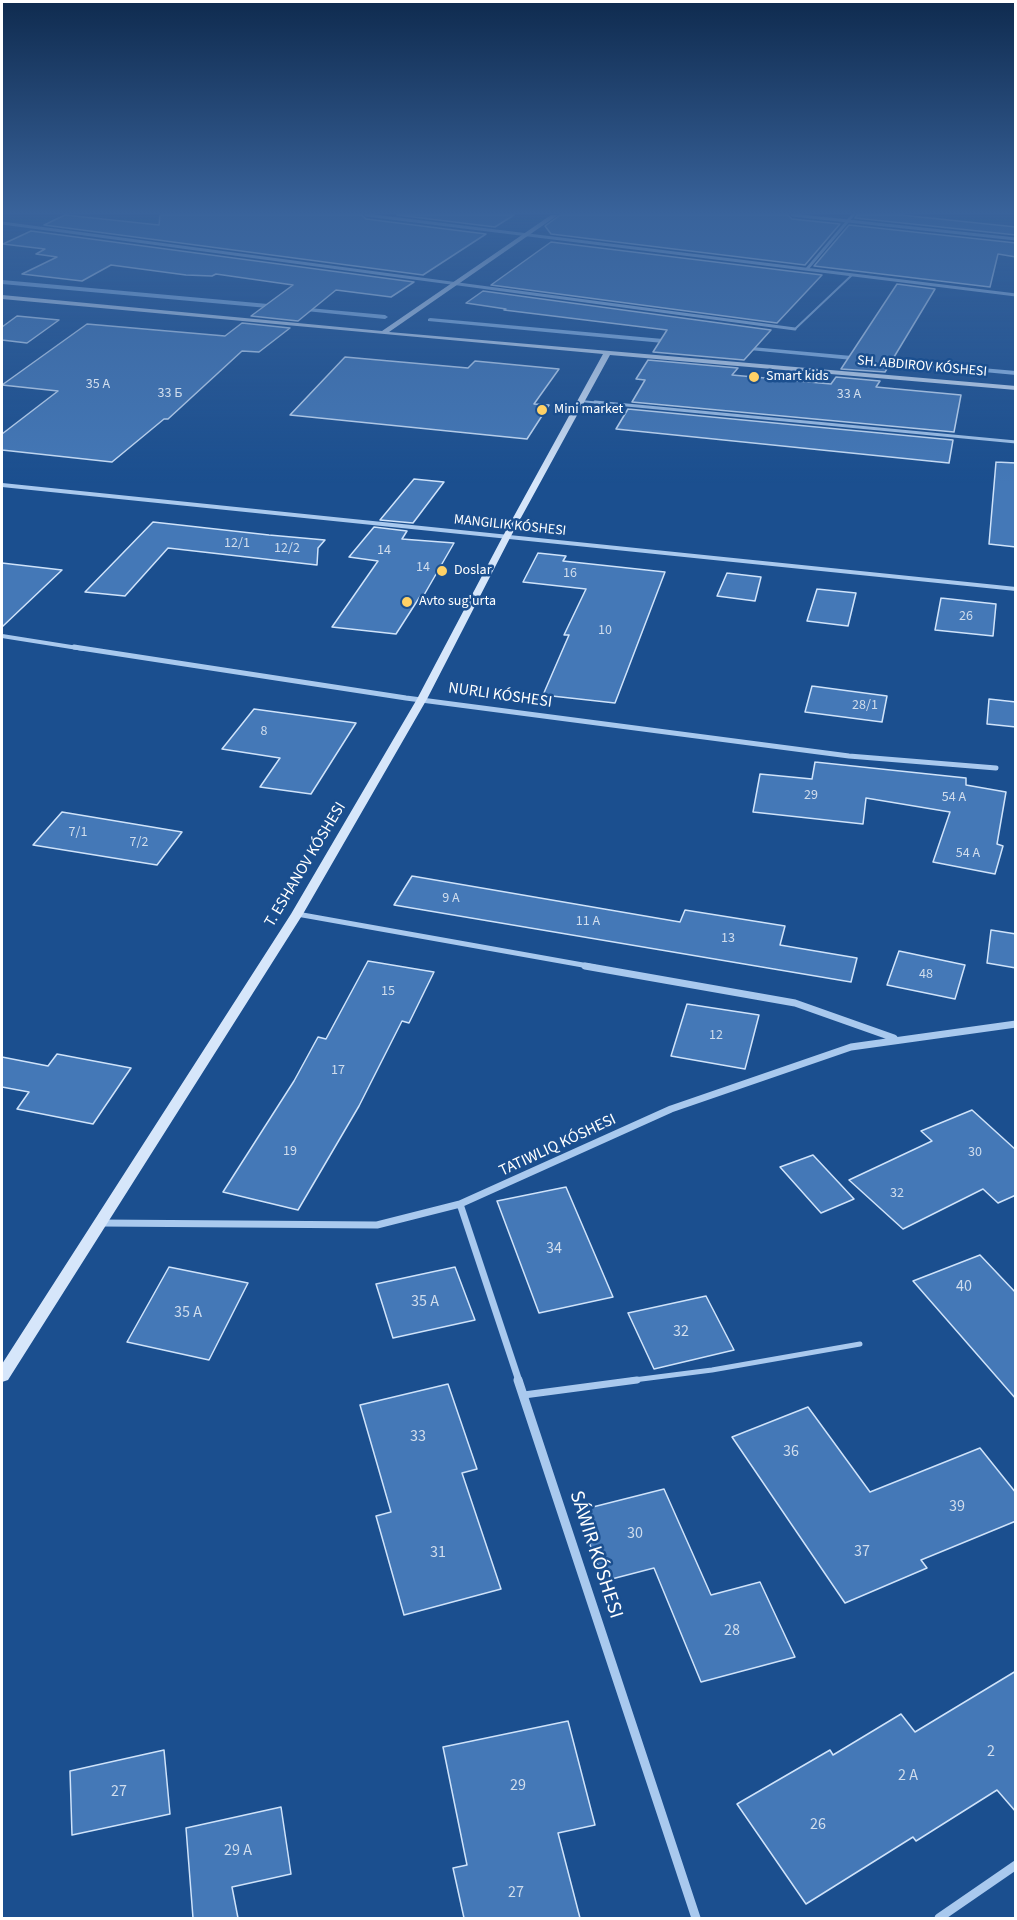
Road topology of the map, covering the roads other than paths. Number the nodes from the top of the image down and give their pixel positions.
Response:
1 (82, 305) edge
2 (426, 305) edge
3 (615, 305) edge
4 (820, 305) edge
5 (795, 328) joint
6 (383, 333) junction
7 (608, 352) junction
8 (1016, 387) edge
9 (581, 401) junction
10 (1016, 442) edge
11 (2, 484) edge
12 (507, 536) junction
13 (1016, 589) edge
14 (2, 636) edge
15 (422, 699) junction
16 (996, 768) dead end
17 (297, 914) junction
18 (1016, 1024) edge
19 (897, 1039) junction
20 (460, 1204) junction
21 (101, 1223) junction
22 (860, 1344) dead end
23 (2, 1376) edge
24 (524, 1395) junction
25 (1016, 1865) edge
26 (696, 1918) edge
27 (939, 1918) edge

1 - 6 main road, SH. ABDIROV KÓSHESI
2 - 6 main road
3 - 5 street
4 - 5 lane
6 - 7 main road, SH. ABDIROV KÓSHESI
7 - 8 main road, SH. ABDIROV KÓSHESI
7 - 9 main road, T. ESHANOV KÓSHESI
9 - 10 lane
9 - 12 main road, T. ESHANOV KÓSHESI
11 - 12 street, MANGILIK KÓSHESI
12 - 13 street, MANGILIK KÓSHESI
12 - 15 main road, T. ESHANOV KÓSHESI
14 - 15 street
15 - 16 street
15 - 17 main road, T. ESHANOV KÓSHESI
17 - 19 street
17 - 21 main road, T. ESHANOV KÓSHESI
18 - 19 street
19 - 20 street
20 - 21 street
20 - 24 street, SÁWIR KÓSHESI
21 - 23 main road, T. ESHANOV KÓSHESI
22 - 24 lane
24 - 26 street, SÁWIR KÓSHESI
25 - 27 street

